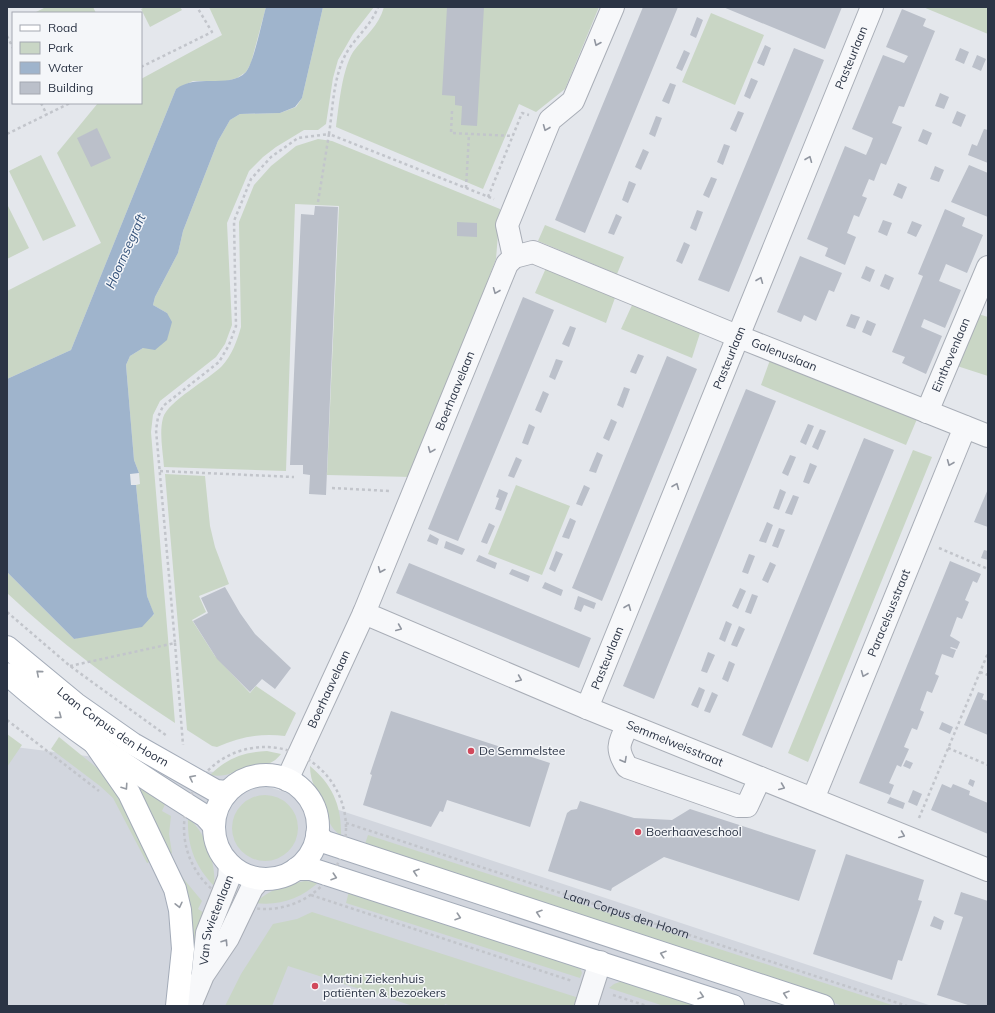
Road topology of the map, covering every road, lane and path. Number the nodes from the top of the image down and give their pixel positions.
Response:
1 (197, 7) edge
2 (378, 7) edge
3 (613, 7) edge
4 (872, 7) edge
5 (7, 36) edge
6 (12, 46) edge
7 (142, 67) edge
8 (42, 104) edge
9 (68, 104) edge
10 (452, 111) dead end
11 (47, 115) junction
12 (550, 120) junction
13 (7, 134) edge
14 (329, 134) junction
15 (469, 134) junction
16 (513, 136) junction
17 (466, 188) junction
18 (488, 197) junction
19 (318, 202) dead end
20 (514, 208) junction
21 (514, 257) junction
22 (988, 267) edge
23 (982, 299) edge
24 (737, 336) junction
25 (927, 412) junction
26 (965, 427) junction
27 (988, 436) edge
28 (160, 471) junction
29 (294, 477) dead end
30 (332, 488) dead end
31 (414, 492) junction
32 (919, 540) junction
33 (988, 569) edge
34 (7, 612) edge
35 (364, 613) junction
36 (175, 643) junction
37 (7, 646) edge
38 (988, 653) edge
39 (70, 666) junction
40 (980, 672) junction
41 (7, 674) edge
42 (988, 675) edge
43 (587, 708) junction
44 (7, 720) edge
45 (628, 725) junction
46 (169, 737) dead end
47 (179, 742) dead end
48 (94, 744) junction
49 (183, 745) junction
50 (188, 748) dead end
51 (948, 748) junction
52 (210, 760) dead end
53 (216, 764) dead end
54 (988, 765) edge
55 (760, 778) junction
56 (287, 780) junction
57 (227, 792) junction
58 (102, 795) dead end
59 (813, 799) junction
60 (346, 823) dead end
61 (214, 826) junction
62 (317, 835) junction
63 (910, 838) junction
64 (230, 865) junction
65 (296, 869) junction
66 (988, 870) edge
67 (260, 879) junction
68 (310, 895) dead end
69 (600, 962) junction
70 (203, 975) junction
71 (589, 997) edge
72 (177, 1006) edge
73 (190, 1006) edge
74 (647, 1006) edge
75 (732, 1006) edge
76 (823, 1006) edge
77 (907, 1006) edge

1 - 7 path
2 - 14 path
3 -> 12 street
24 -> 4 street, Pasteurlaan
5 - 6 path
8 - 11 path
9 - 11 path
10 - 15 path
11 - 13 path
12 - 16 path
12 -> 20 street
14 - 17 path
14 - 19 path
14 - 28 path
15 - 16 path
15 - 17 path
16 - 18 path
17 - 18 path
18 - 20 path
20 - 21 street
21 - 24 street, Galenuslaan
21 -> 31 street, Boerhaavelaan
22 - 23 street, Einthovenlaan
23 - 25 street, Einthovenlaan
24 - 25 street, Galenuslaan
43 -> 24 street, Pasteurlaan
25 - 26 street, Galenuslaan
26 - 27 street, Galenuslaan
26 -> 32 street, Paracelsusstraat
28 - 29 path
28 - 36 path
30 - 31 path
31 -> 35 street, Boerhaavelaan
32 - 33 path
32 -> 59 street, Paracelsusstraat
34 - 39 path, Laan Corpus den Hoorn
35 -> 43 street, Semmelweisstraat
35 - 56 street, Boerhaavelaan
36 - 39 path
36 - 49 path
57 -> 37 main road, Laan Corpus den Hoorn
38 - 40 path
39 - 46 path, Laan Corpus den Hoorn
40 - 42 path
40 - 51 path
41 -> 48 main road, Laan Corpus den Hoorn
43 - 45 street, Semmelweisstraat
44 - 58 path
45 - 55 street, Semmelweisstraat
45 -> 55 street
47 - 49 path, Laan Corpus den Hoorn
48 - 61 main road, Laan Corpus den Hoorn
48 -> 72 main road
49 - 50 path, Laan Corpus den Hoorn
51 - 54 path
51 - 63 path
52 - 53 path
55 -> 59 street, Semmelweisstraat
56 - 57 main road
56 - 62 main road
57 - 61 main road
59 -> 63 street, Semmelweisstraat
60 - 77 path, Laan Corpus den Hoorn
61 - 64 main road
62 - 65 main road
76 -> 62 main road, Laan Corpus den Hoorn
63 - 66 street, Semmelweisstraat
64 - 67 main road
64 - 70 street, Van Swietenlaan
65 - 67 main road
65 -> 69 main road
70 -> 67 street, Van Swietenlaan
68 - 71 path
69 - 71 street
69 -> 75 main road
70 - 73 street, Van Swietenlaan
71 - 74 path

